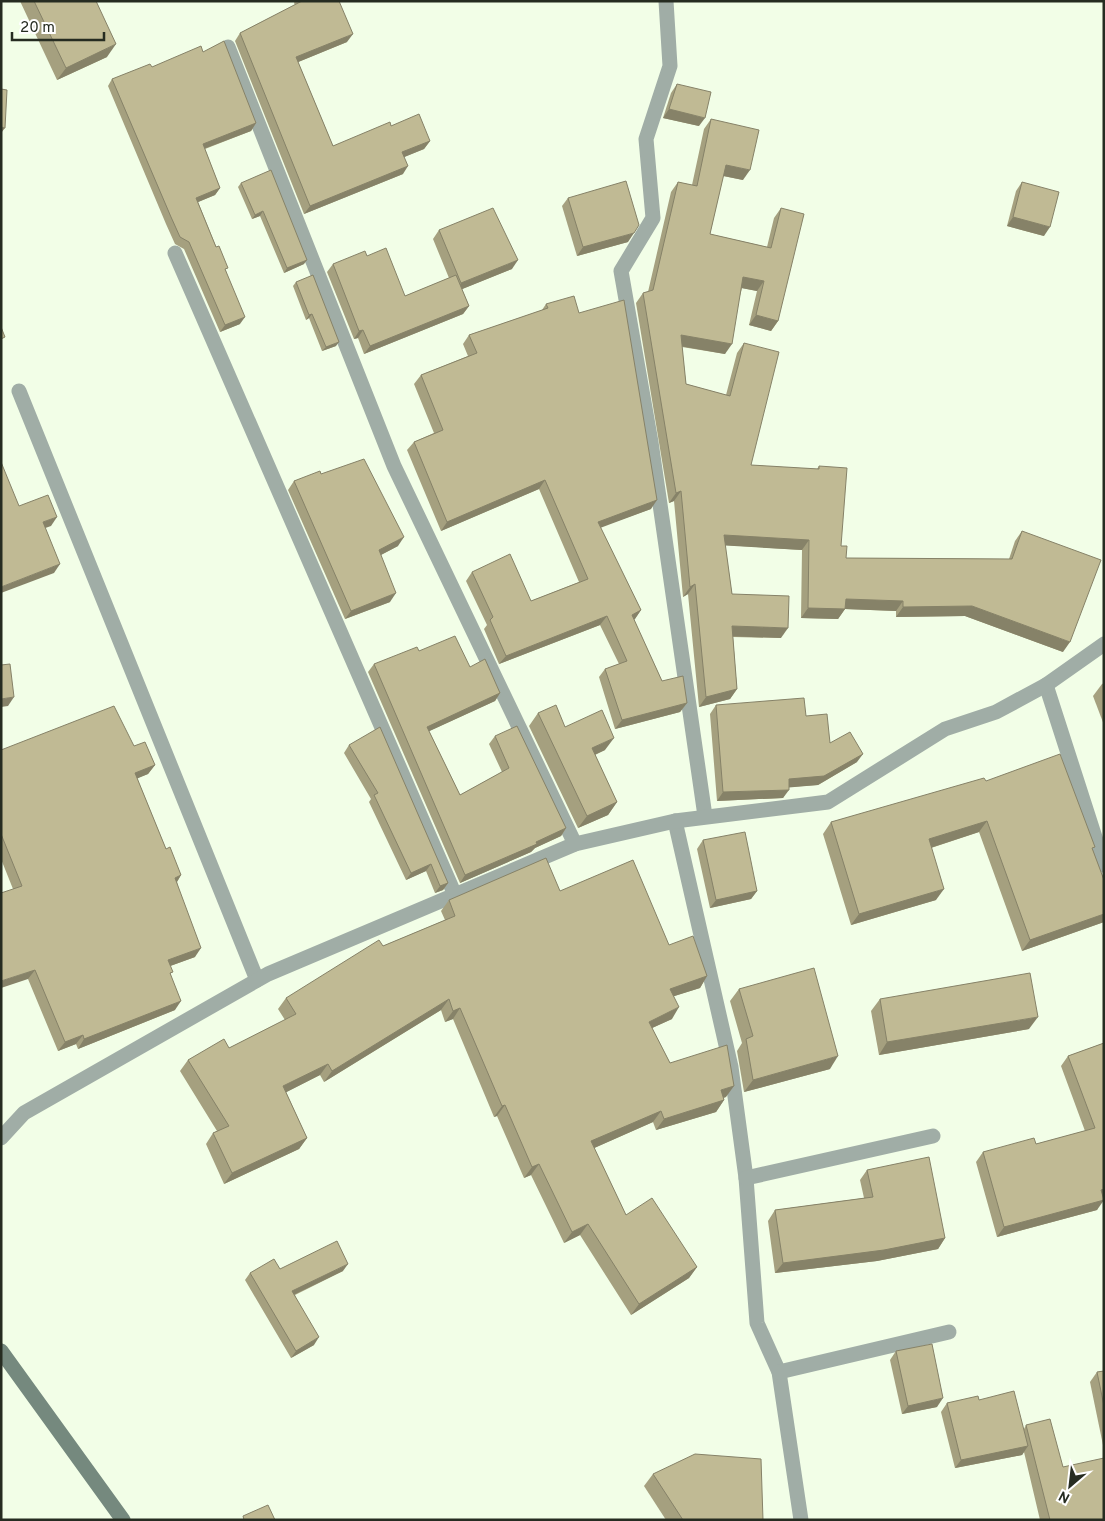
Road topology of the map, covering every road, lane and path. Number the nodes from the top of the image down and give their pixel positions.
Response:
1 (666, 1) edge
2 (228, 47) edge
3 (175, 254) dead end
4 (19, 391) dead end
5 (1104, 644) edge
6 (1046, 685) junction
7 (705, 816) junction
8 (675, 821) junction
9 (574, 844) junction
10 (1104, 865) edge
11 (455, 895) junction
12 (257, 980) junction
13 (933, 1136) dead end
14 (1, 1138) edge
15 (746, 1178) junction
16 (949, 1332) dead end
17 (1, 1350) edge
18 (779, 1372) junction
19 (123, 1520) edge
20 (801, 1520) edge

1 - 7 street
2 - 9 street
3 - 11 street
4 - 12 street
5 - 6 street
6 - 7 street
6 - 10 street
7 - 8 street
8 - 9 street
8 - 15 street
9 - 11 street
11 - 12 street
12 - 14 street
13 - 15 street
15 - 18 street
16 - 18 street
17 - 19 main road
18 - 20 street

